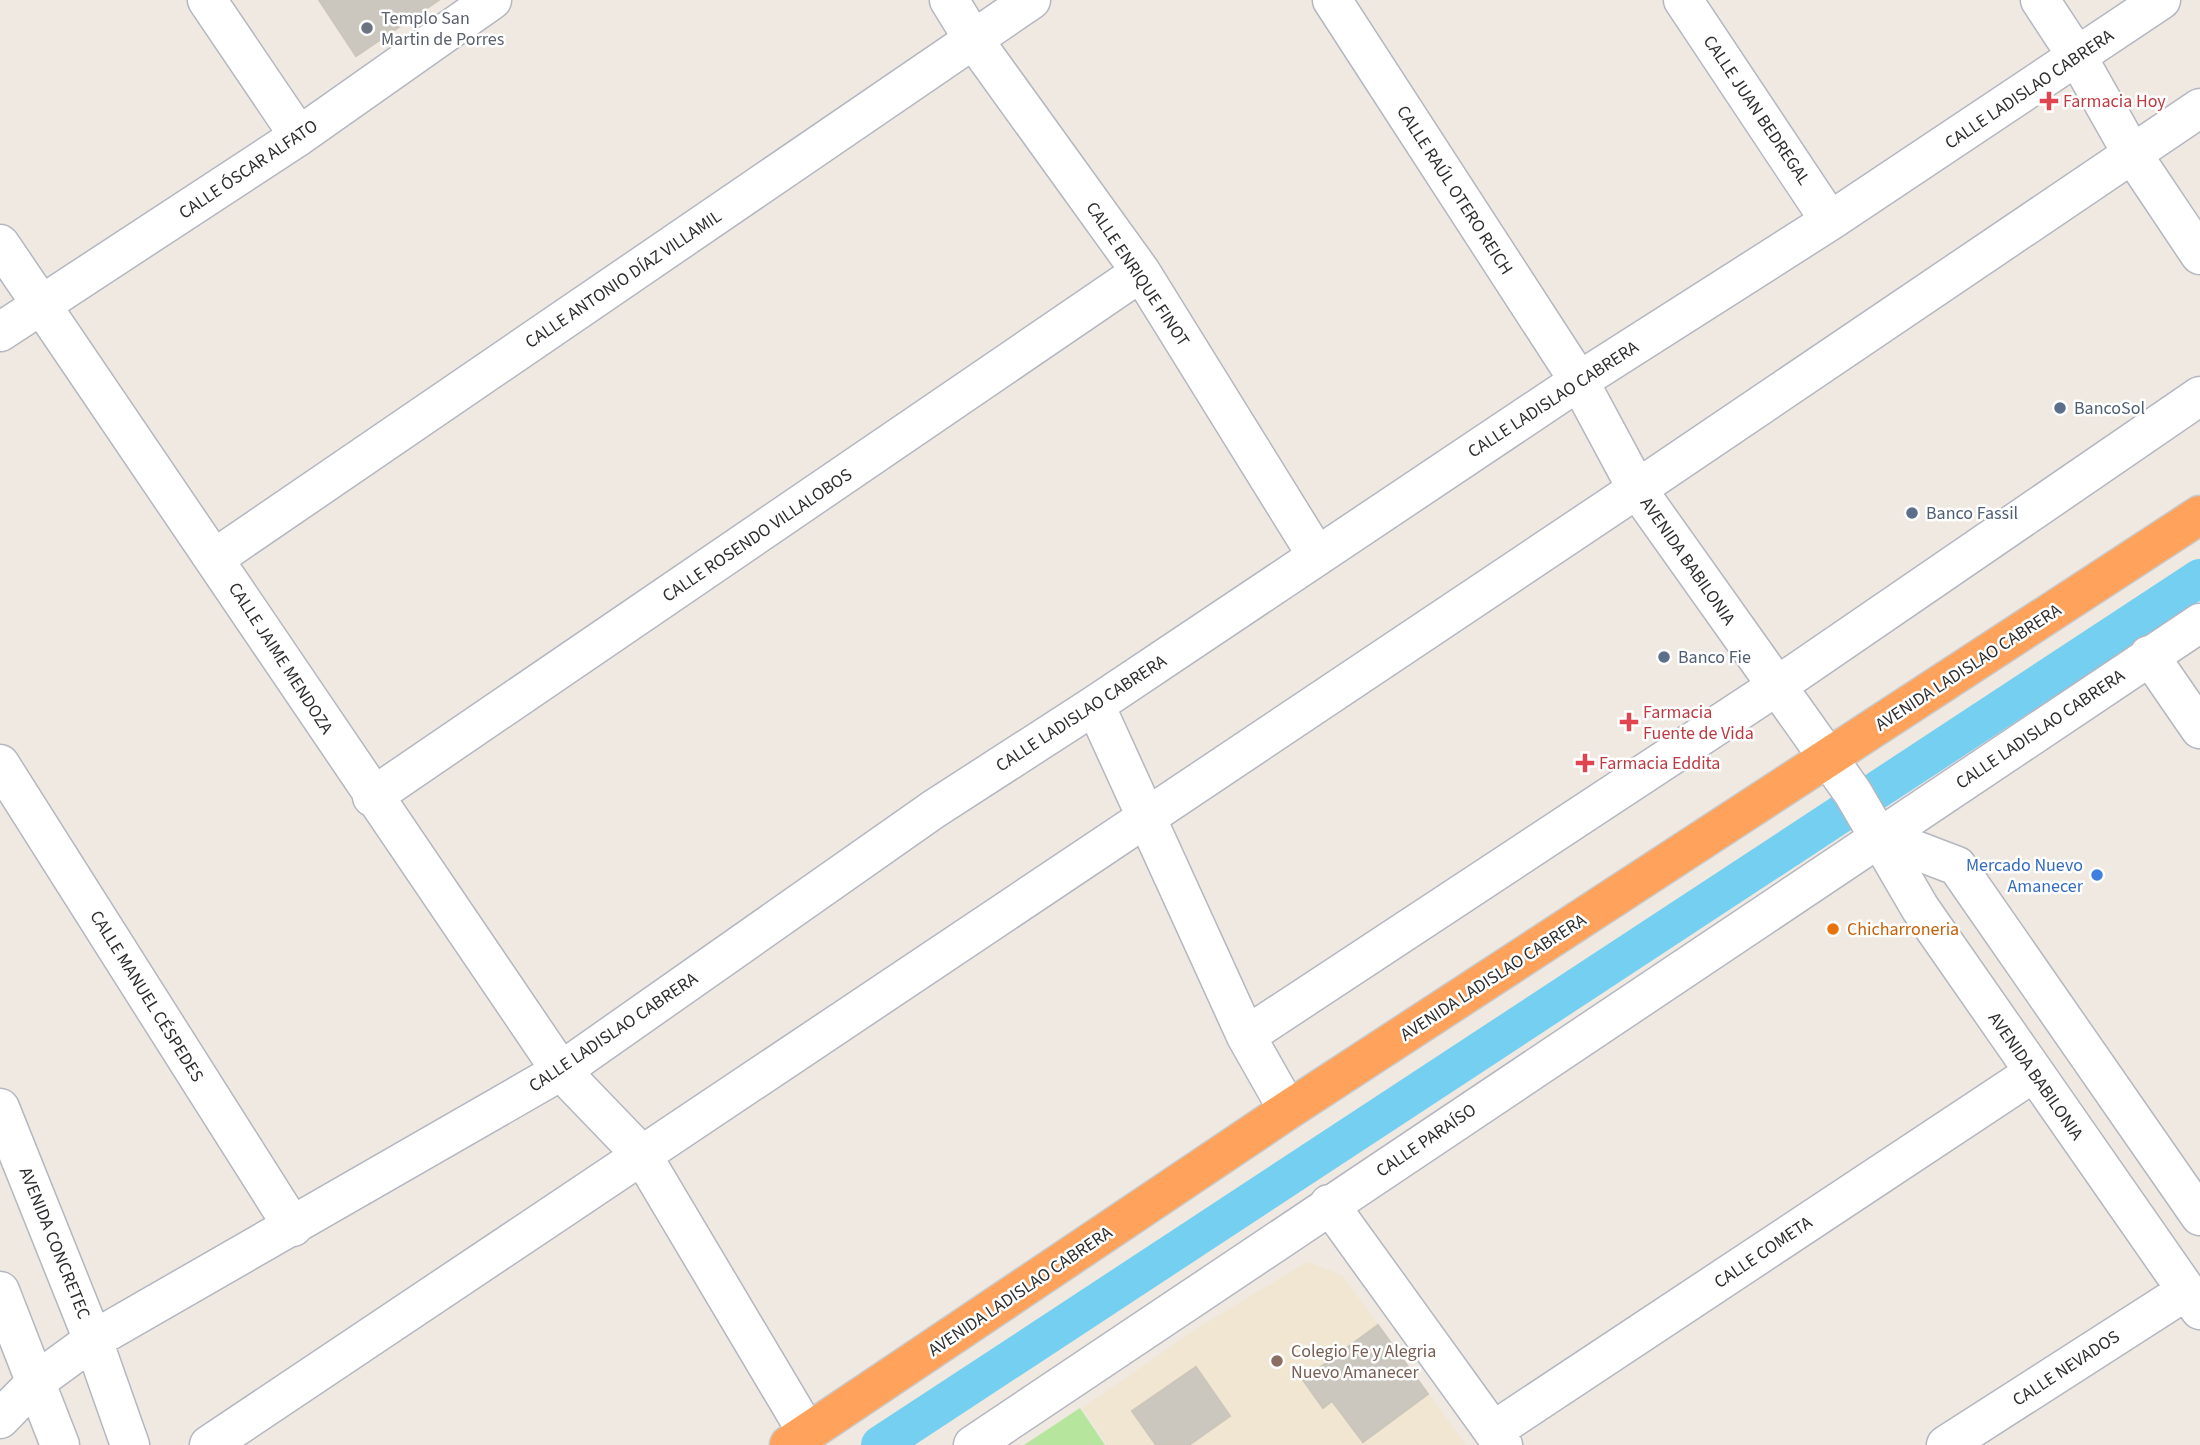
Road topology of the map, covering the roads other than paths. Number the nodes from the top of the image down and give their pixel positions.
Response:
1 (207, 0) edge
2 (492, 0) edge
3 (949, 0) edge
4 (1031, 0) edge
5 (1332, 0) edge
6 (1683, 0) edge
7 (2040, 0) edge
8 (2161, 0) edge
9 (973, 39) junction
10 (2078, 58) junction
11 (2200, 108) edge
12 (299, 136) junction
13 (2131, 152) junction
14 (1830, 221) junction
15 (0, 244) edge
16 (2200, 255) edge
17 (1141, 272) junction
18 (41, 307) junction
19 (0, 332) edge
20 (1579, 381) junction
21 (2200, 396) edge
22 (1637, 489) junction
23 (2200, 515) edge
24 (1317, 556) junction
25 (215, 558) junction
26 (2200, 623) edge
27 (2149, 655) junction
28 (1777, 686) junction
29 (1095, 705) junction
30 (2197, 720) edge
31 (1829, 758) junction
32 (0, 764) edge
33 (372, 797) junction
34 (1147, 818) junction
35 (1869, 818) junction
36 (1246, 1036) junction
37 (561, 1071) junction
38 (2033, 1073) junction
39 (0, 1108) edge
40 (1288, 1111) junction
41 (642, 1155) junction
42 (1329, 1204) junction
43 (2200, 1216) edge
44 (293, 1227) junction
45 (0, 1292) edge
46 (2193, 1300) edge
47 (93, 1340) junction
48 (37, 1381) junction
49 (0, 1419) edge
50 (1498, 1438) edge
51 (799, 1439) edge
52 (60, 1445) edge
53 (130, 1445) edge
54 (209, 1445) edge
55 (973, 1445) edge
56 (1945, 1445) edge

1 - 12 street
2 - 12 street, CALLE ÓSCAR ALFATO
3 - 9 street, CALLE ENRIQUE FINOT
4 - 9 street, CALLE ANTONIO DÍAZ VILLAMIL
5 - 20 street, CALLE RAÚL OTERO REICH
6 - 14 street, CALLE JUAN BEDREGAL
7 - 10 street
8 - 10 street, CALLE LADISLAO CABRERA
9 - 17 street, CALLE ENRIQUE FINOT
9 - 25 street, CALLE ANTONIO DÍAZ VILLAMIL
10 - 13 street
10 - 14 street, CALLE LADISLAO CABRERA
11 - 13 street
12 - 18 street, CALLE ÓSCAR ALFATO
13 - 16 street
13 - 22 street
14 - 20 street, CALLE LADISLAO CABRERA
15 - 18 street, CALLE JAIME MENDOZA
17 - 24 street, CALLE ENRIQUE FINOT
17 - 33 street, CALLE ROSENDO VILLALOBOS
18 - 19 street, CALLE ÓSCAR ALFATO
18 - 25 street, CALLE JAIME MENDOZA
20 - 22 street, AVENIDA BABILONIA
20 - 24 street, CALLE LADISLAO CABRERA
21 - 28 street
22 - 28 street, AVENIDA BABILONIA
22 - 34 street
23 - 31 highway, AVENIDA LADISLAO CABRERA
24 - 29 street, CALLE LADISLAO CABRERA
25 - 33 street, CALLE JAIME MENDOZA
26 - 27 street, CALLE LADISLAO CABRERA
27 - 30 street
27 - 35 street, CALLE LADISLAO CABRERA
28 - 31 street, AVENIDA BABILONIA
28 - 36 street
29 - 34 street
29 - 37 street, CALLE LADISLAO CABRERA
31 - 35 street, AVENIDA BABILONIA
31 - 40 highway, AVENIDA LADISLAO CABRERA
32 - 44 street, CALLE MANUEL CÉSPEDES
33 - 37 street, CALLE JAIME MENDOZA
34 - 36 street
34 - 41 street
35 - 38 street, AVENIDA BABILONIA
35 - 42 street, CALLE PARAÍSO
35 - 43 street
36 - 40 street
37 - 41 street, CALLE JAIME MENDOZA
37 - 44 street, CALLE LADISLAO CABRERA
38 - 46 street, AVENIDA BABILONIA
38 - 50 street, CALLE COMETA
39 - 47 street, AVENIDA CONCRETEC
40 - 51 highway, AVENIDA LADISLAO CABRERA
41 - 51 street, CALLE JAIME MENDOZA
41 - 54 street
42 - 50 street
42 - 55 street, CALLE PARAÍSO
44 - 47 street, CALLE LADISLAO CABRERA
45 - 48 street
46 - 56 street, CALLE NEVADOS
47 - 48 street, CALLE LADISLAO CABRERA
47 - 53 street, AVENIDA CONCRETEC
48 - 49 street, CALLE LADISLAO CABRERA
48 - 52 street

